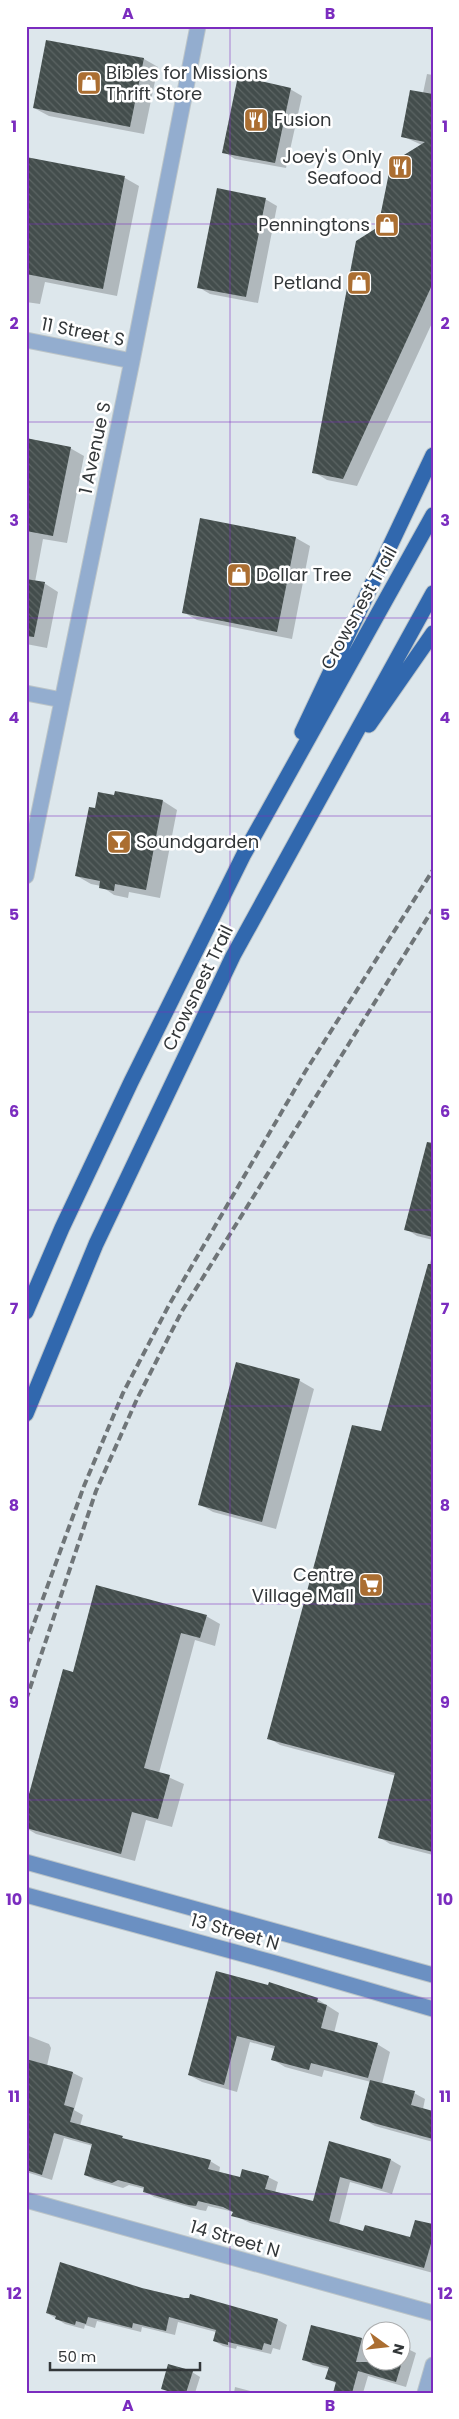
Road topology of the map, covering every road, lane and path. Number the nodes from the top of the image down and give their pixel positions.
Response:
1 (198, 26) edge
2 (26, 340) edge
3 (132, 361) junction
4 (433, 455) edge
5 (433, 515) edge
6 (433, 593) edge
7 (433, 633) edge
8 (26, 693) edge
9 (62, 700) junction
10 (319, 799) junction
11 (244, 854) junction
12 (26, 876) edge
13 (26, 1312) edge
14 (26, 1414) edge
15 (26, 1862) edge
16 (26, 1895) edge
17 (433, 1974) edge
18 (433, 2009) edge
19 (26, 2200) edge
20 (433, 2313) edge
21 (433, 2365) edge
22 (426, 2393) edge

1 - 3 street, 1 Avenue S
2 - 3 street, 11 Street S
3 - 9 street, 1 Avenue S
4 - 11 highway
5 - 11 highway, Crowsnest Trail
6 - 10 highway, Crowsnest Trail
7 - 10 highway
8 - 9 street
9 - 12 street, 1 Avenue S
10 - 14 highway, Crowsnest Trail
11 - 13 highway, Crowsnest Trail
15 - 17 street, 13 Street N
16 - 18 street, 13 Street N
19 - 20 street, 14 Street N
21 - 22 street

